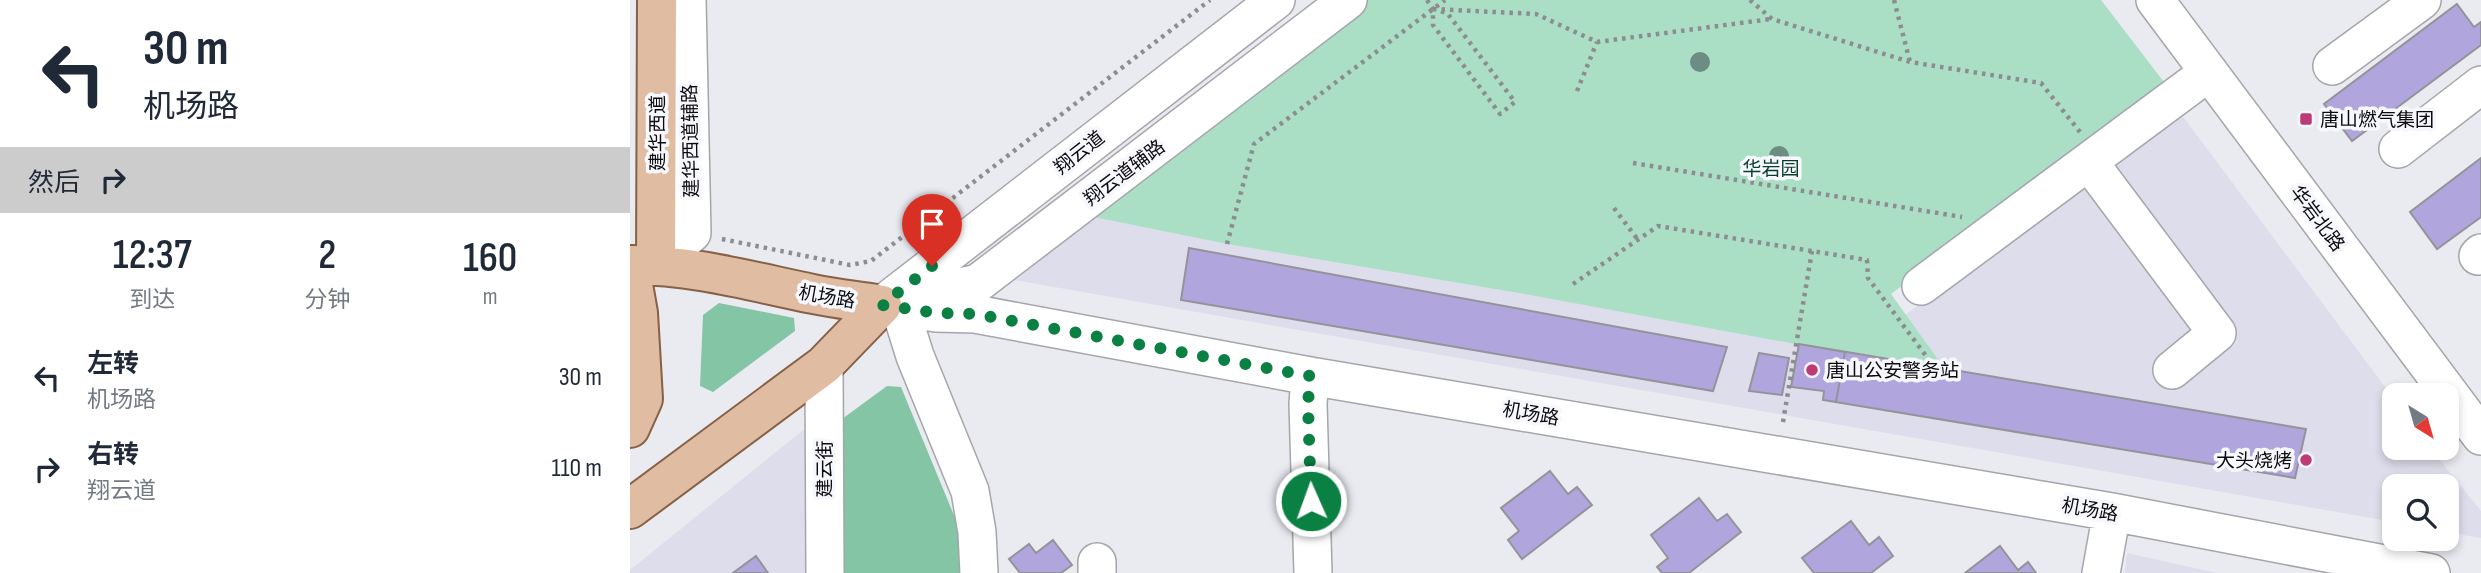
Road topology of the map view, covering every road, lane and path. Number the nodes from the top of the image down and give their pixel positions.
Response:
1 (630, 0) edge
2 (657, 0) edge
3 (687, 0) edge
4 (1210, 0) edge
5 (1276, 0) edge
6 (1348, 0) edge
7 (1427, 0) edge
8 (1445, 0) edge
9 (1750, 0) edge
10 (1894, 0) edge
11 (2155, 0) edge
12 (2422, 0) edge
13 (1433, 9) junction
14 (1772, 19) junction
15 (1597, 42) junction
16 (1910, 62) junction
17 (2332, 66) dead end
18 (2209, 72) junction
19 (2481, 85) edge
20 (1577, 91) dead end
21 (630, 107) edge
22 (2398, 149) dead end
23 (2094, 158) junction
24 (1633, 163) dead end
25 (1614, 208) dead end
26 (2004, 224) junction
27 (712, 236) dead end
28 (1638, 240) junction
29 (1227, 244) dead end
30 (1812, 251) junction
31 (639, 266) edge
32 (725, 276) junction
33 (1573, 284) dead end
34 (1921, 286) dead end
35 (817, 295) junction
36 (891, 307) junction
37 (638, 313) junction
38 (1932, 364) dead end
39 (824, 365) junction
40 (2172, 370) dead end
41 (1310, 376) junction
42 (634, 414) edge
43 (1783, 422) dead end
44 (2481, 436) edge
45 (630, 509) edge
46 (2112, 512) junction
47 (825, 573) edge
48 (979, 573) edge
49 (1314, 573) edge
50 (2101, 573) edge
51 (2431, 573) edge

1 - 21 main road, 建华西道
2 - 31 main road, 建华西道
3 - 31 street, 建华西道辅路
4 - 27 path
5 - 36 street, 翔云道
6 - 36 street, 翔云道辅路
7 - 13 path
8 - 13 path
9 - 14 path
10 - 16 path
11 - 18 street, 华岩北路
12 - 17 street
13 - 13 path
13 - 15 path
13 - 29 path
14 - 15 path
14 - 16 path
15 - 20 path
16 - 23 path
18 - 23 street
18 - 44 street, 华岩北路
19 - 22 street
23 - 26 street
23 - 40 street
24 - 26 path
25 - 28 path
26 - 34 street
28 - 30 path
28 - 33 path
30 - 38 path
30 - 43 path
31 - 32 main road, 机场路
31 - 37 main road, 建华西道
32 - 35 main road, 机场路
32 - 37 main road
35 - 36 main road, 机场路
35 - 39 main road
36 - 39 main road
36 - 41 street, 机场路
36 - 48 street
37 - 42 main road, 建华西道
39 - 45 main road
39 - 47 street, 建云街
41 - 46 street, 机场路
41 - 49 street
46 - 50 street
46 - 51 street, 机场路

